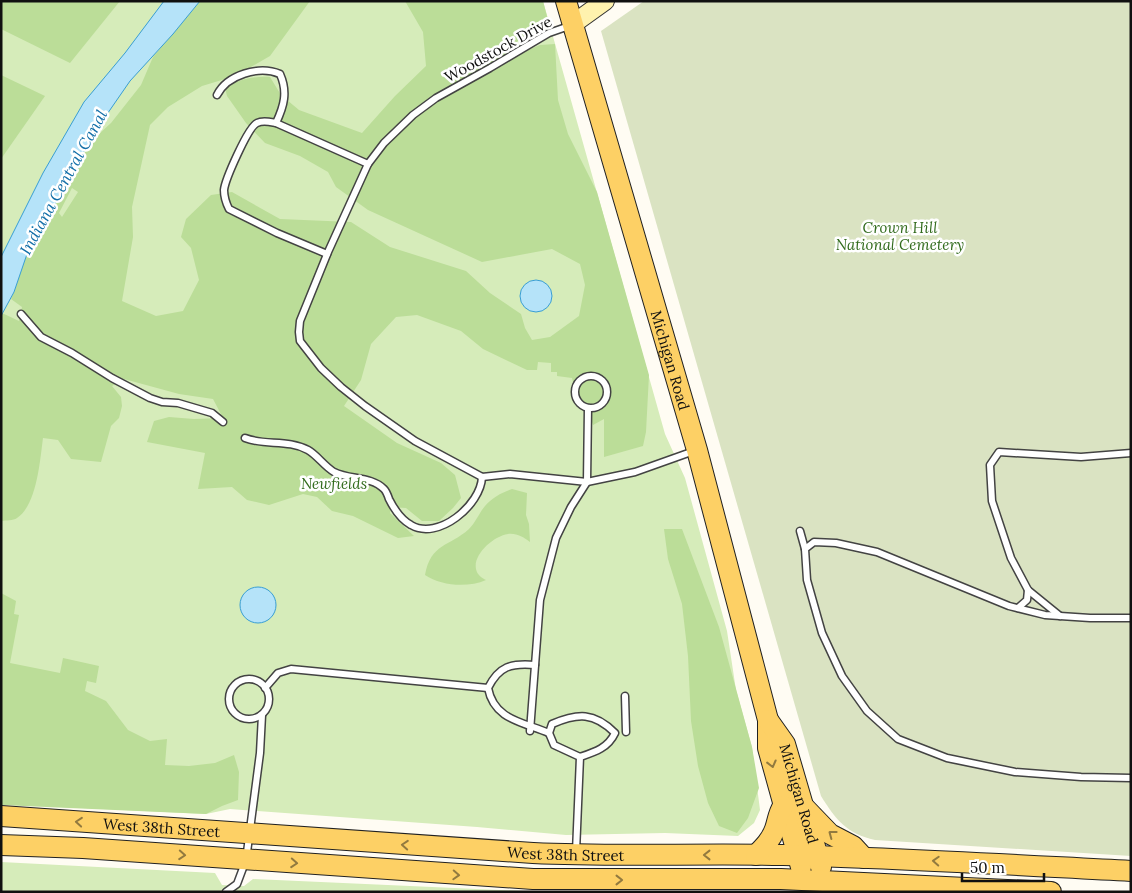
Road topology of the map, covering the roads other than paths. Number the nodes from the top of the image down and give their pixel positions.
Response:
1 (566, 1) edge
2 (605, 1) edge
3 (573, 24) junction
4 (216, 94) dead end
5 (276, 123) junction
6 (368, 164) junction
7 (327, 254) junction
8 (21, 314) dead end
9 (588, 408) junction
10 (223, 422) dead end
11 (245, 438) dead end
12 (697, 450) junction
13 (1131, 453) edge
14 (482, 476) junction
15 (587, 482) junction
16 (800, 531) dead end
17 (804, 549) junction
18 (1028, 590) junction
19 (1018, 608) junction
20 (1061, 616) junction
21 (1131, 618) edge
22 (535, 665) junction
23 (265, 688) junction
24 (488, 688) junction
25 (625, 696) dead end
26 (262, 715) junction
27 (768, 720) junction
28 (531, 728) junction
29 (626, 732) dead end
30 (549, 733) junction
31 (580, 757) junction
32 (1131, 778) edge
33 (783, 806) junction
34 (803, 806) junction
35 (1, 816) edge
36 (250, 834) junction
37 (1, 845) edge
38 (576, 855) junction
39 (756, 855) junction
40 (864, 858) junction
41 (246, 860) junction
42 (1131, 871) edge
43 (813, 875) edge
44 (742, 879) junction
45 (226, 892) edge
46 (766, 892) edge
47 (1051, 892) edge

1 - 3 main road, Michigan Road
2 - 3 street
3 - 6 lane, Woodstock Drive
3 - 12 main road, Michigan Road
4 - 5 lane
5 - 6 lane
5 - 7 lane
6 - 7 lane, Woodstock Drive
7 - 14 lane, Woodstock Drive
8 - 10 lane
9 - 9 lane
9 - 15 lane
11 - 14 lane
12 - 15 lane
12 - 27 main road, Michigan Road
13 - 18 lane
14 - 15 lane
15 - 22 lane
16 - 17 lane
17 - 19 lane
17 - 32 lane
18 - 19 lane
18 - 20 lane
19 - 20 lane
20 - 21 lane
22 - 24 lane
22 - 28 lane
23 - 24 lane
23 - 26 lane
23 - 26 lane
24 - 28 lane
25 - 29 lane
26 - 36 lane
27 -> 33 main road, Michigan Road
27 - 34 main road, Michigan Road
28 - 30 lane
30 - 31 lane
30 - 31 lane
31 - 38 lane
33 - 39 main road
33 - 43 main road, Michigan Road
40 -> 34 main road
34 - 43 main road, Michigan Road
36 -> 35 main road, West 38th Street
38 -> 36 main road, West 38th Street
36 - 41 lane
37 -> 41 main road, West 38th Street
39 -> 38 main road, West 38th Street
39 - 43 main road, West 38th Street
42 -> 40 main road, West 38th Street
40 - 43 main road, West 38th Street
41 -> 44 main road, West 38th Street
41 - 45 lane
43 - 44 main road, West 38th Street
43 - 47 main road, West 38th Street
44 - 46 main road

